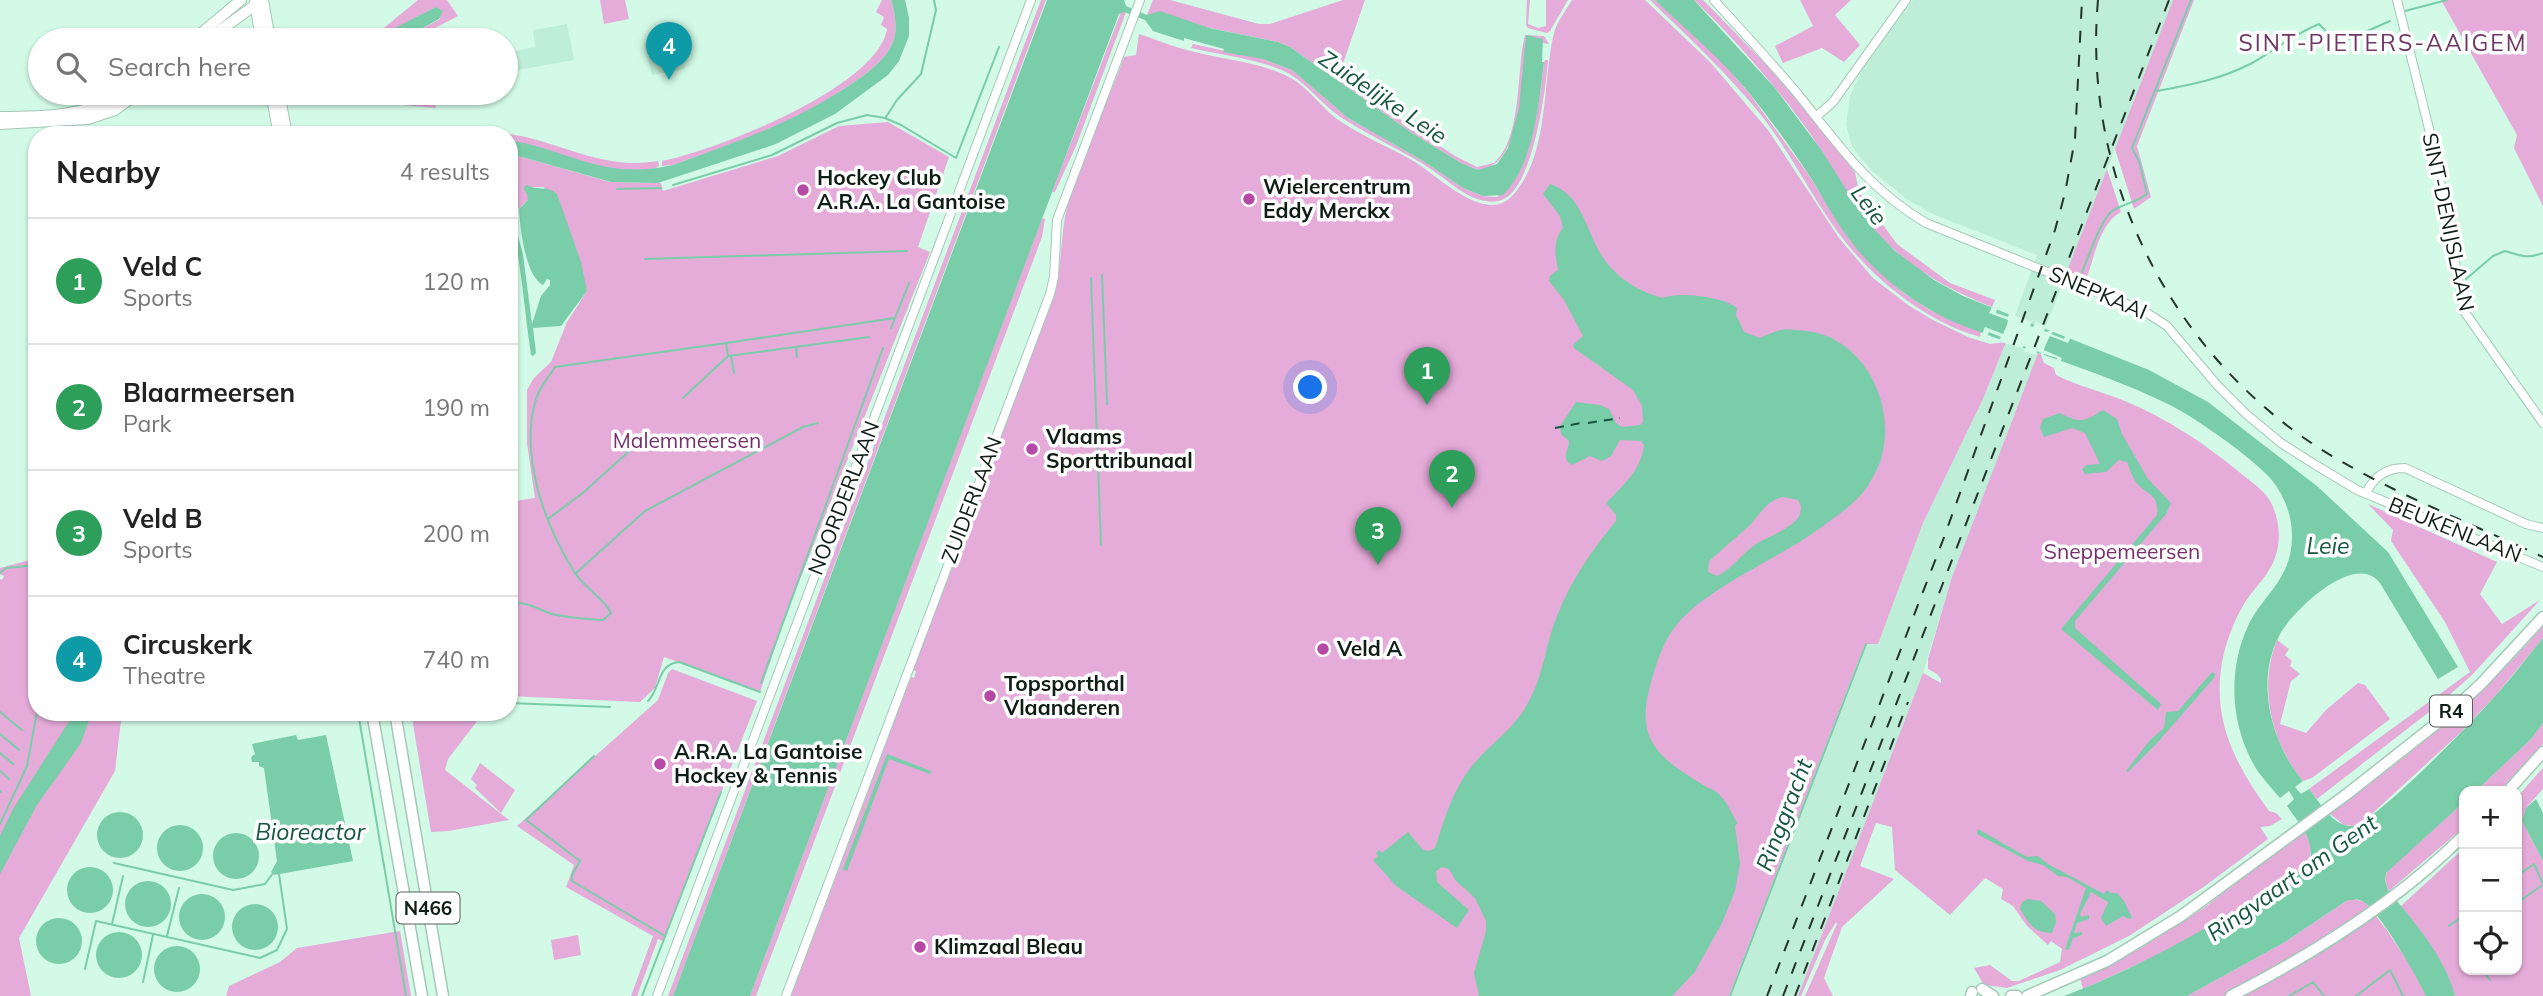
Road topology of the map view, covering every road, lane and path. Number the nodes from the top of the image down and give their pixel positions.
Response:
1 (241, 0) edge
2 (1031, 0) edge
3 (1714, 0) edge
4 (1906, 0) edge
5 (2396, 0) edge
6 (259, 1) edge
7 (1139, 2) edge
8 (238, 19) junction
9 (258, 25) junction
10 (207, 28) edge
11 (225, 28) edge
12 (259, 28) edge
13 (267, 28) edge
14 (102, 105) edge
15 (122, 105) edge
16 (276, 105) edge
17 (280, 105) edge
18 (0, 117) edge
19 (280, 117) junction
20 (1816, 117) junction
21 (0, 124) edge
22 (280, 126) edge
23 (284, 126) edge
24 (2543, 423) edge
25 (2366, 494) junction
26 (2543, 528) edge
27 (2543, 567) edge
28 (2543, 617) edge
29 (374, 721) edge
30 (397, 721) edge
31 (2543, 752) edge
32 (2512, 786) edge
33 (2459, 839) edge
34 (1975, 992) edge
35 (422, 996) edge
36 (443, 996) edge
37 (657, 996) edge
38 (786, 996) edge
39 (1993, 996) edge
40 (2011, 996) edge
41 (2017, 996) edge
42 (2027, 996) edge
43 (2231, 996) edge

1 - 10 main road
2 - 37 street, NOORDERLAAN
3 - 20 street, SNEPKAAI
4 - 20 street
5 - 24 street, SINT-DENIJSLAAN
6 - 8 main road
6 - 9 main road
6 - 13 main road
7 - 38 street, ZUIDERLAAN
8 - 9 main road
8 - 11 main road
9 - 12 main road
14 - 18 main road
15 - 21 main road
16 - 19 main road
17 - 19 main road
19 - 22 main road
19 - 23 main road
20 - 25 street, SNEPKAAI
25 - 26 street
25 - 27 street, BEUKENLAAN
28 - 42 highway, R4
29 - 35 highway, N466
30 - 36 highway, N466
31 - 32 highway
33 - 43 highway
34 - 39 highway
40 - 41 highway

